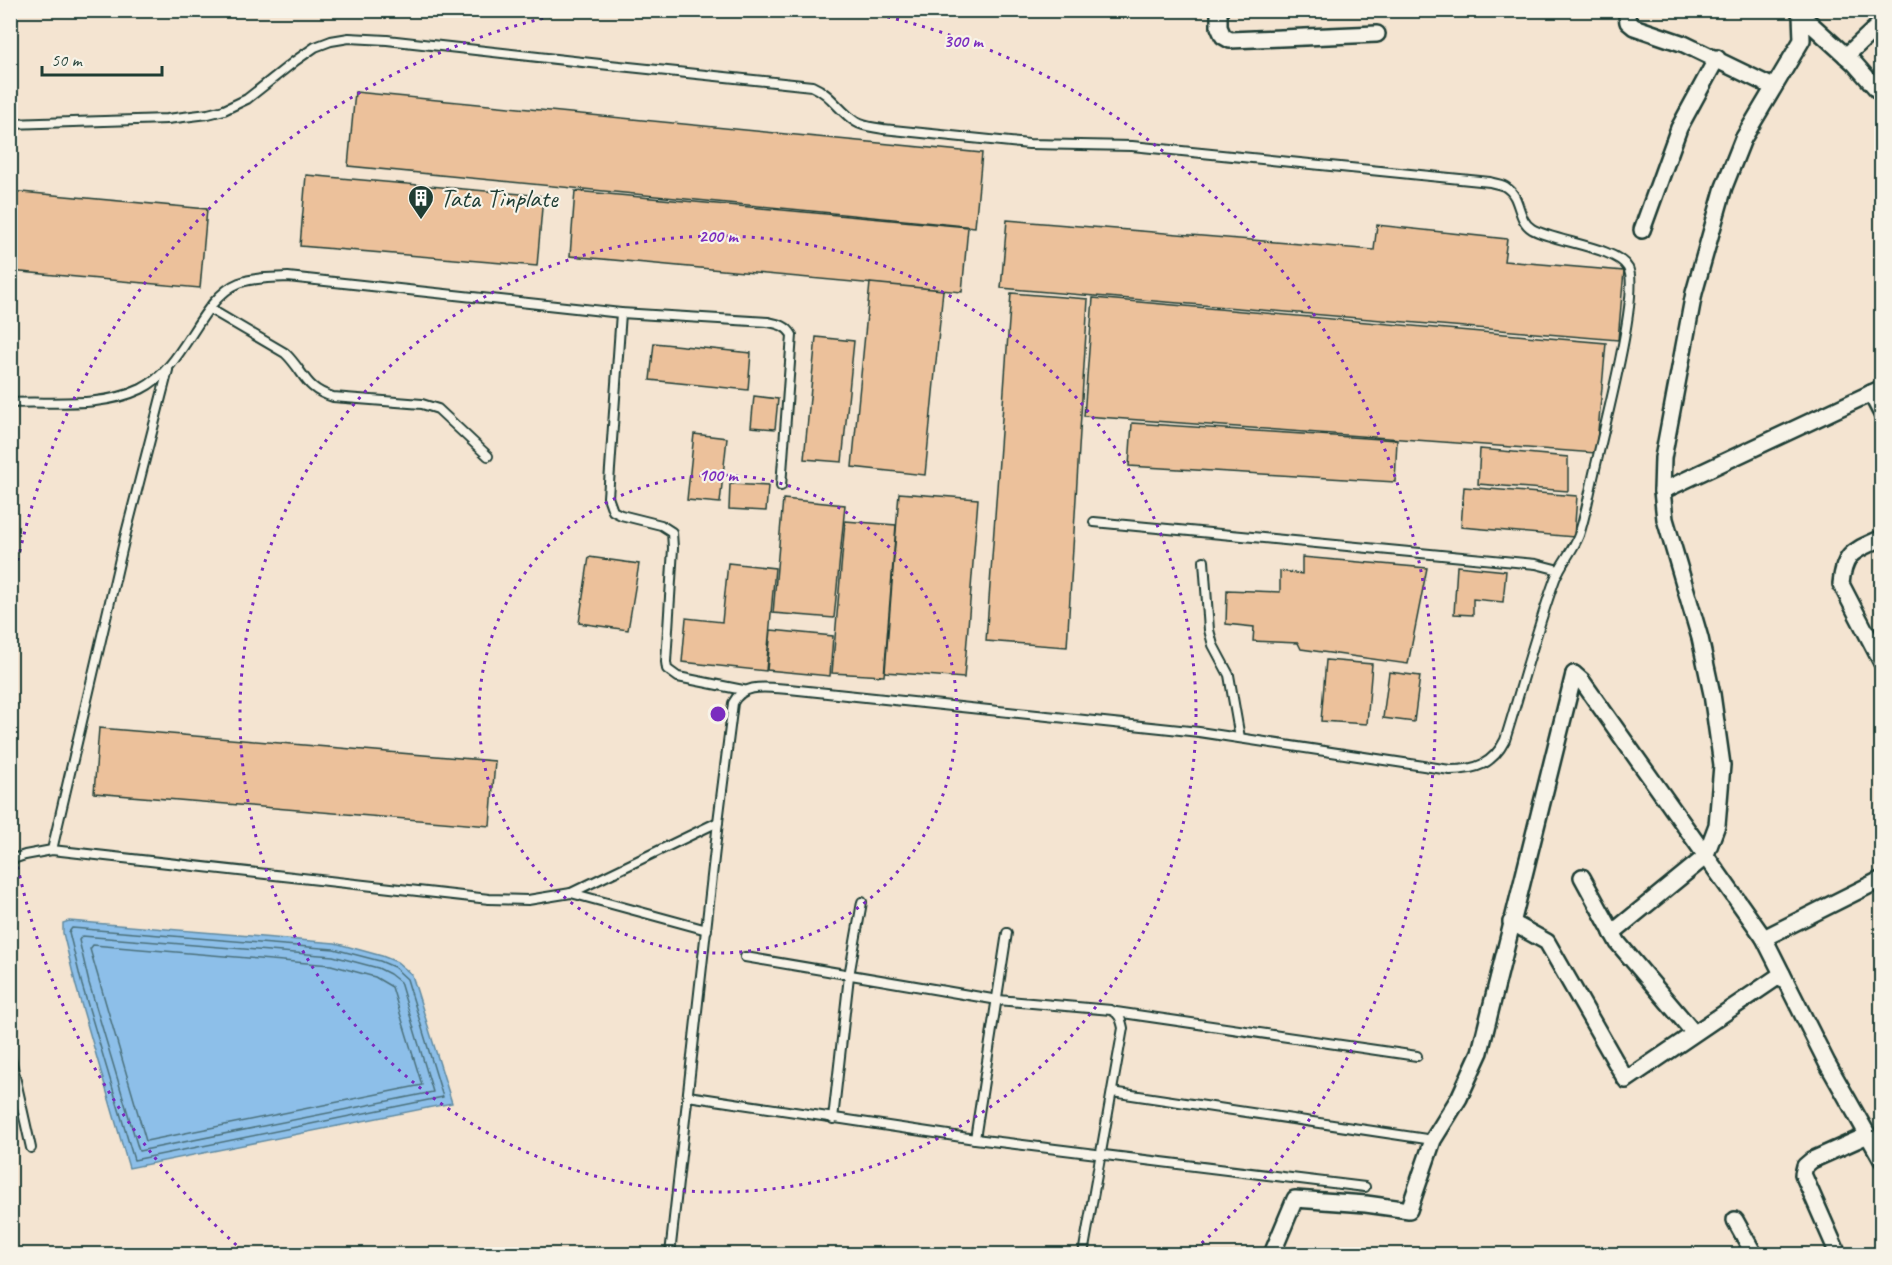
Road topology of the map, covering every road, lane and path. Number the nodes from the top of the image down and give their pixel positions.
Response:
1 (1219, 10) edge
2 (1626, 10) edge
3 (1799, 13) edge
4 (1881, 22) edge
5 (1377, 34) dead end
6 (1846, 56) junction
7 (1717, 58) junction
8 (1773, 87) junction
9 (1881, 95) edge
10 (10, 124) edge
11 (1642, 230) dead end
12 (210, 309) junction
13 (621, 313) junction
14 (168, 370) junction
15 (1876, 391) edge
16 (10, 403) edge
17 (1881, 414) edge
18 (488, 456) dead end
19 (781, 486) dead end
20 (1662, 491) junction
21 (1094, 522) dead end
22 (1881, 538) edge
23 (1204, 561) dead end
24 (1559, 570) junction
25 (1881, 663) edge
26 (743, 690) junction
27 (1240, 738) junction
28 (718, 822) junction
29 (52, 850) junction
30 (1705, 857) junction
31 (10, 860) edge
32 (1582, 877) dead end
33 (1881, 879) edge
34 (571, 893) junction
35 (862, 902) dead end
36 (1511, 922) junction
37 (707, 930) junction
38 (1007, 933) dead end
39 (1612, 933) junction
40 (1764, 938) junction
41 (745, 957) dead end
42 (1782, 974) junction
43 (849, 976) junction
44 (998, 1000) junction
45 (1116, 1012) junction
46 (1694, 1033) junction
47 (10, 1054) edge
48 (1417, 1056) dead end
49 (1112, 1092) junction
50 (688, 1096) junction
51 (832, 1119) junction
52 (1868, 1135) junction
53 (975, 1139) junction
54 (1433, 1140) junction
55 (32, 1148) dead end
56 (1880, 1154) edge
57 (1102, 1155) junction
58 (1365, 1187) dead end
59 (1735, 1220) dead end
60 (670, 1254) edge
61 (1083, 1254) edge
62 (1272, 1254) edge
63 (1754, 1254) edge
64 (1838, 1254) edge

1 - 5 street
2 - 7 street
3 - 6 street
3 - 8 street
4 - 6 street
6 - 9 street
7 - 8 street
7 - 11 street
8 - 20 street
10 - 24 lane
12 - 13 lane
12 - 14 lane
12 - 18 lane
13 - 19 lane
13 - 26 lane
14 - 16 lane
14 - 29 lane
15 - 17 street
15 - 20 street
20 - 30 street
21 - 24 lane
22 - 25 street
23 - 27 lane
24 - 27 lane
26 - 27 lane
26 - 28 lane
28 - 34 lane
28 - 37 lane
29 - 31 lane
29 - 34 lane
30 - 36 street
30 - 39 street
30 - 40 street
32 - 39 street
33 - 40 street
34 - 37 lane
35 - 43 lane
36 - 46 street
36 - 54 street
37 - 50 lane
38 - 44 lane
39 - 46 street
40 - 42 street
41 - 43 lane
42 - 46 street
42 - 52 street
43 - 44 lane
43 - 51 lane
44 - 45 lane
44 - 53 lane
45 - 48 lane
45 - 49 lane
47 - 55 lane
49 - 54 lane
49 - 57 lane
50 - 51 lane
50 - 60 lane
51 - 53 lane
52 - 56 street
52 - 64 street
53 - 57 lane
54 - 62 street
57 - 58 lane
57 - 61 lane
59 - 63 street

